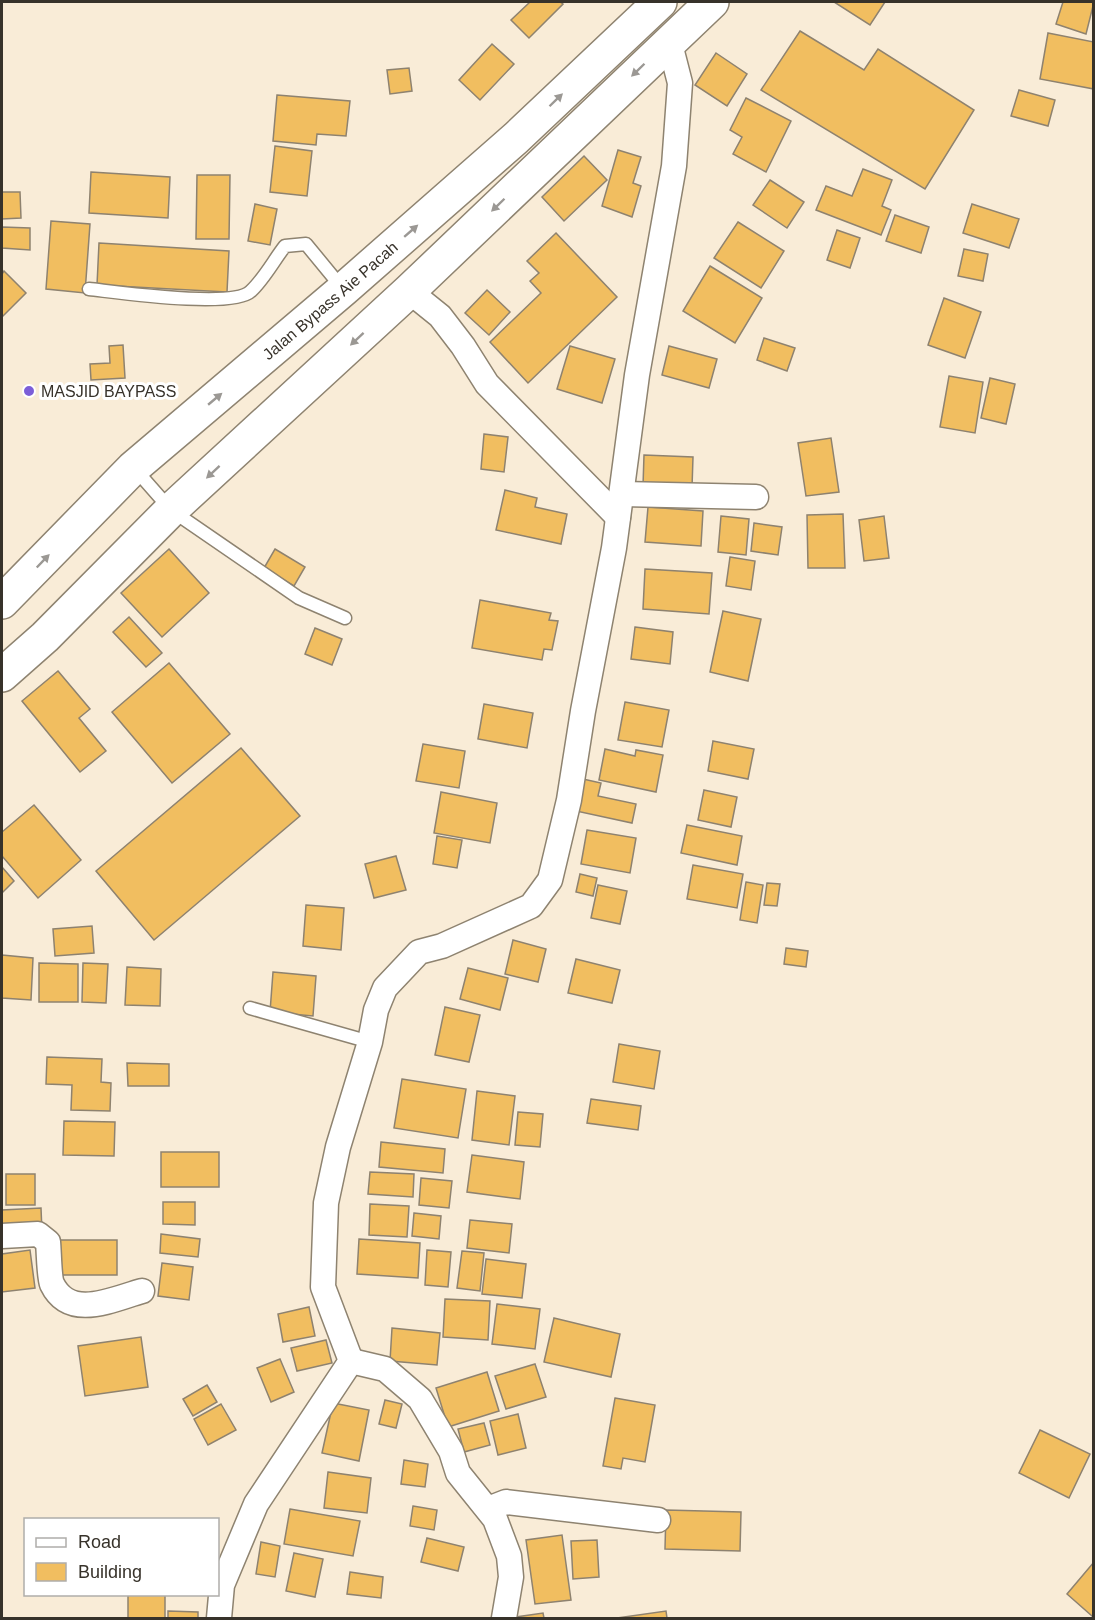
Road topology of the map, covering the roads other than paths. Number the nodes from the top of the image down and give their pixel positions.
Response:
1 (660, 2) edge
2 (712, 2) edge
3 (669, 40) junction
4 (89, 289) dead end
5 (344, 289) junction
6 (409, 291) junction
7 (133, 468) junction
8 (756, 497) dead end
9 (620, 506) junction
10 (171, 510) junction
11 (7, 592) edge
12 (345, 618) dead end
13 (2, 675) edge
14 (250, 1008) dead end
15 (370, 1042) junction
16 (2, 1236) edge
17 (142, 1292) dead end
18 (351, 1361) junction
19 (488, 1509) junction
20 (658, 1520) dead end
21 (219, 1618) edge
22 (504, 1618) edge

5 -> 1 highway, Jalan Bypass Aie Pacah
2 - 3 highway
3 -> 6 highway
3 - 9 street
4 - 5 lane
7 -> 5 highway, Jalan Bypass Aie Pacah
6 - 9 street
6 -> 10 highway
7 - 10 lane
11 -> 7 highway, Jalan Bypass Aie Pacah
8 - 9 street
9 - 15 street
10 - 12 lane
10 - 13 highway
14 - 15 lane
15 - 18 street
16 - 17 street
18 - 19 street
18 - 21 street
19 - 20 street
19 - 22 street

